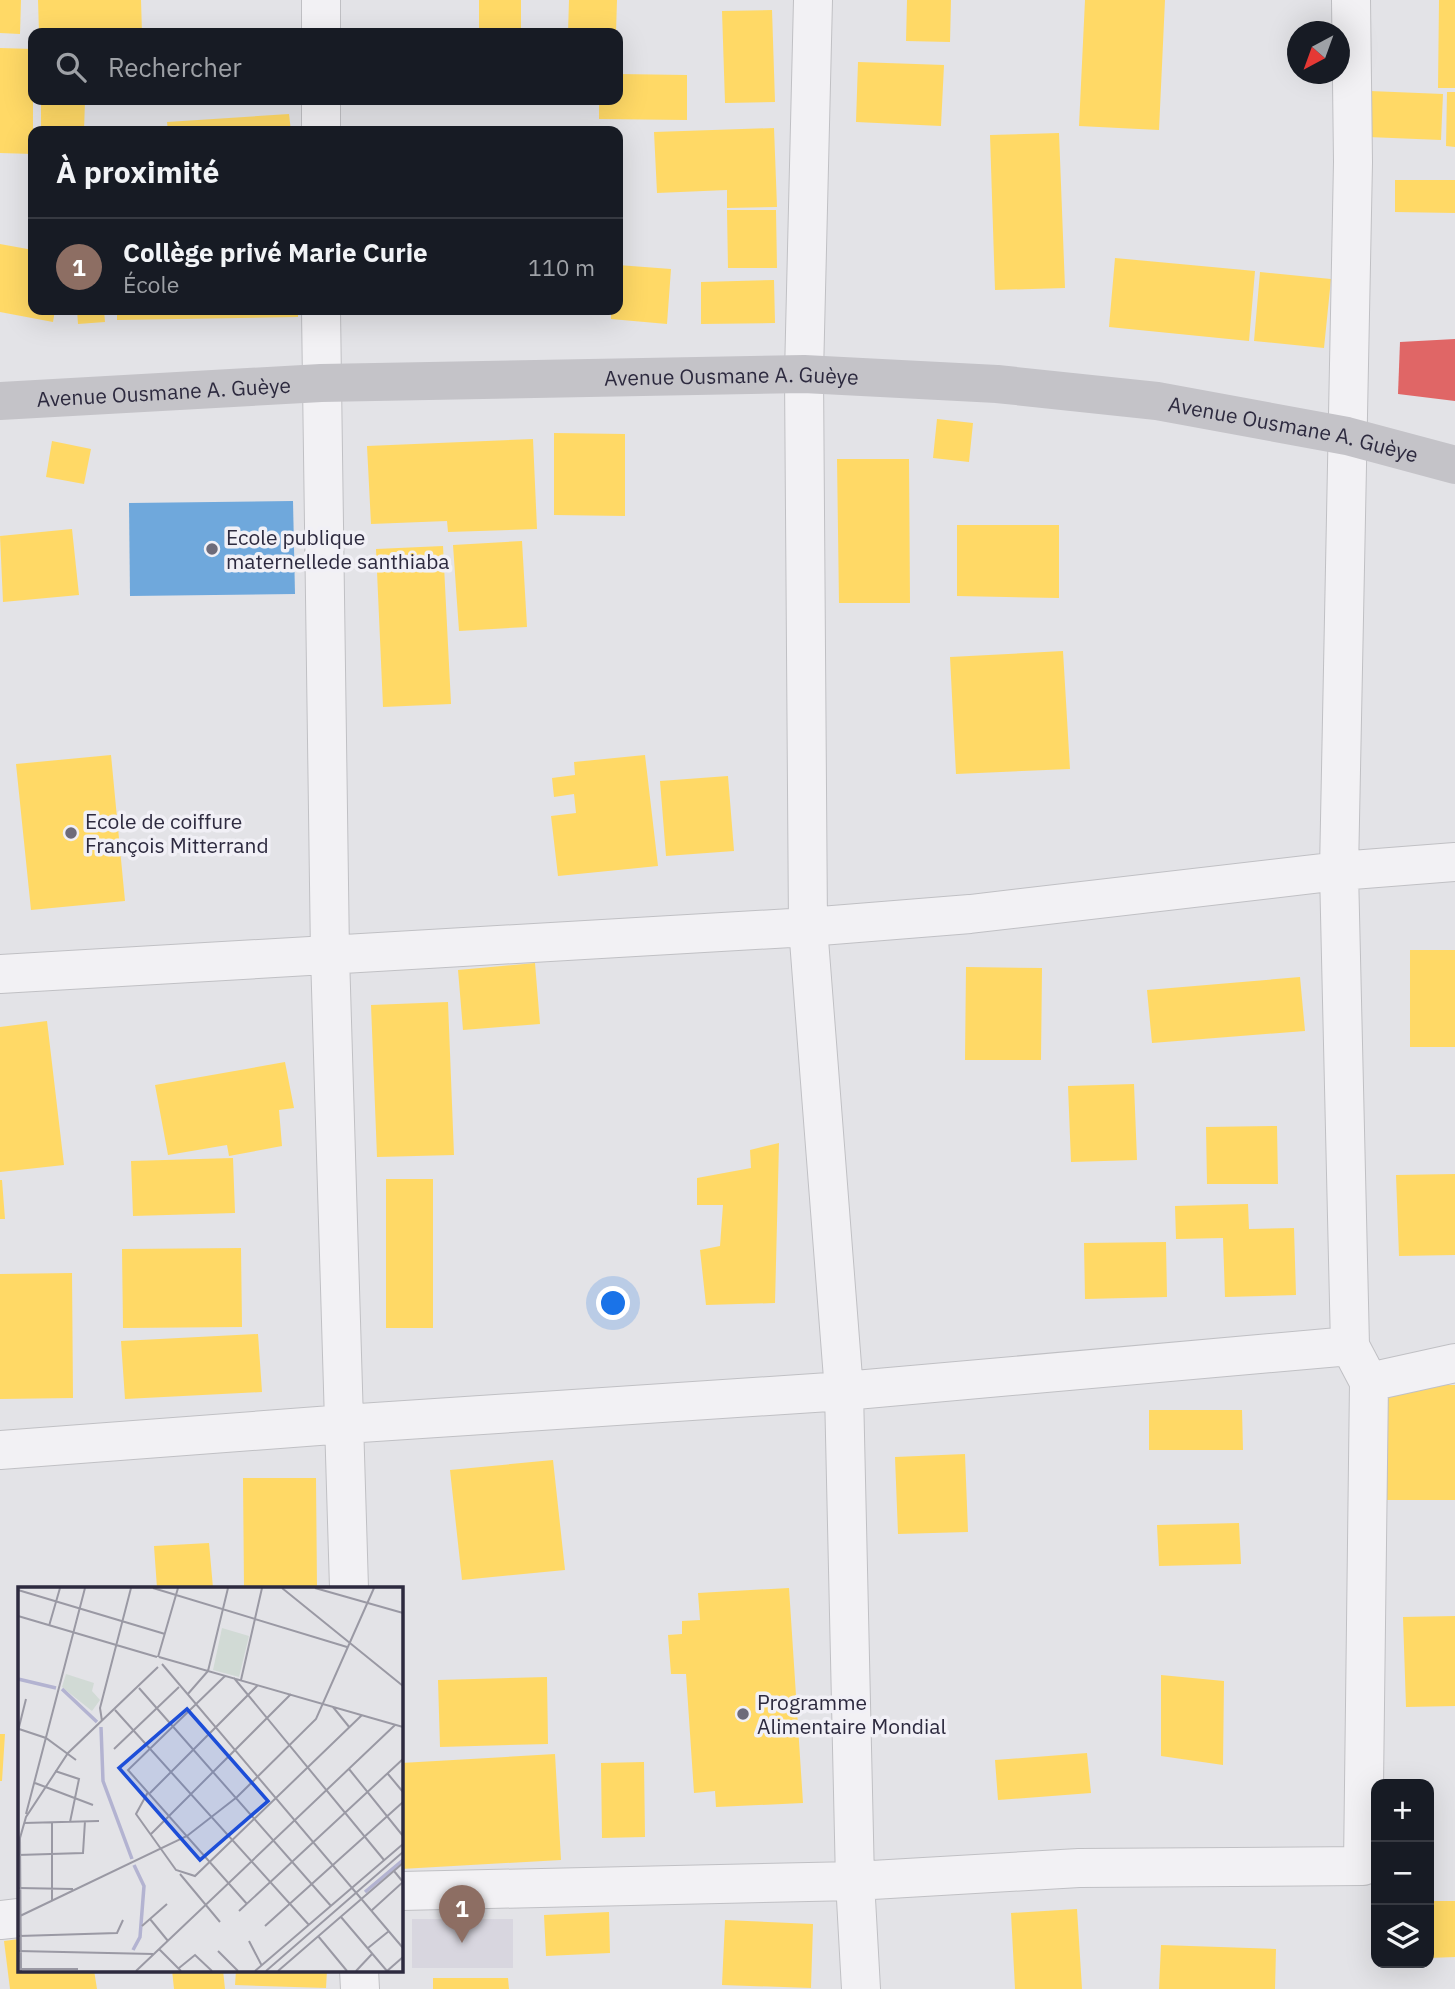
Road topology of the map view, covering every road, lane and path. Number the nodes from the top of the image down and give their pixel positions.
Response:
1 (320, 0) edge
2 (813, 0) edge
3 (1351, 0) edge
4 (321, 28) edge
5 (321, 105) edge
6 (321, 126) edge
7 (321, 315) edge
8 (804, 374) junction
9 (321, 383) junction
10 (0, 401) edge
11 (1348, 436) junction
12 (1455, 465) edge
13 (1455, 862) edge
14 (1339, 871) junction
15 (808, 927) junction
16 (330, 955) junction
17 (0, 974) edge
18 (1350, 1346) junction
19 (1455, 1363) edge
20 (1369, 1382) junction
21 (844, 1391) junction
22 (345, 1424) junction
23 (0, 1450) edge
24 (349, 1587) edge
25 (855, 1881) junction
26 (402, 1891) edge
27 (18, 1918) edge
28 (0, 1920) edge
29 (861, 1989) edge

1 - 4 street
2 - 8 street
3 - 11 street
5 - 6 street
7 - 9 street
8 - 9 street, Avenue Ousmane A. Guèye
8 - 11 street, Avenue Ousmane A. Guèye
8 - 15 street
9 - 10 street, Avenue Ousmane A. Guèye
9 - 16 street
11 - 12 street, Avenue Ousmane A. Guèye
11 - 14 street
13 - 14 street
14 - 15 street
14 - 18 street
15 - 16 street
15 - 21 street
16 - 17 street
16 - 22 street
18 - 20 street
18 - 21 street
19 - 20 street
20 - 25 street
21 - 22 street
21 - 25 street
22 - 23 street
22 - 24 street
25 - 26 street
25 - 29 street
27 - 28 street

